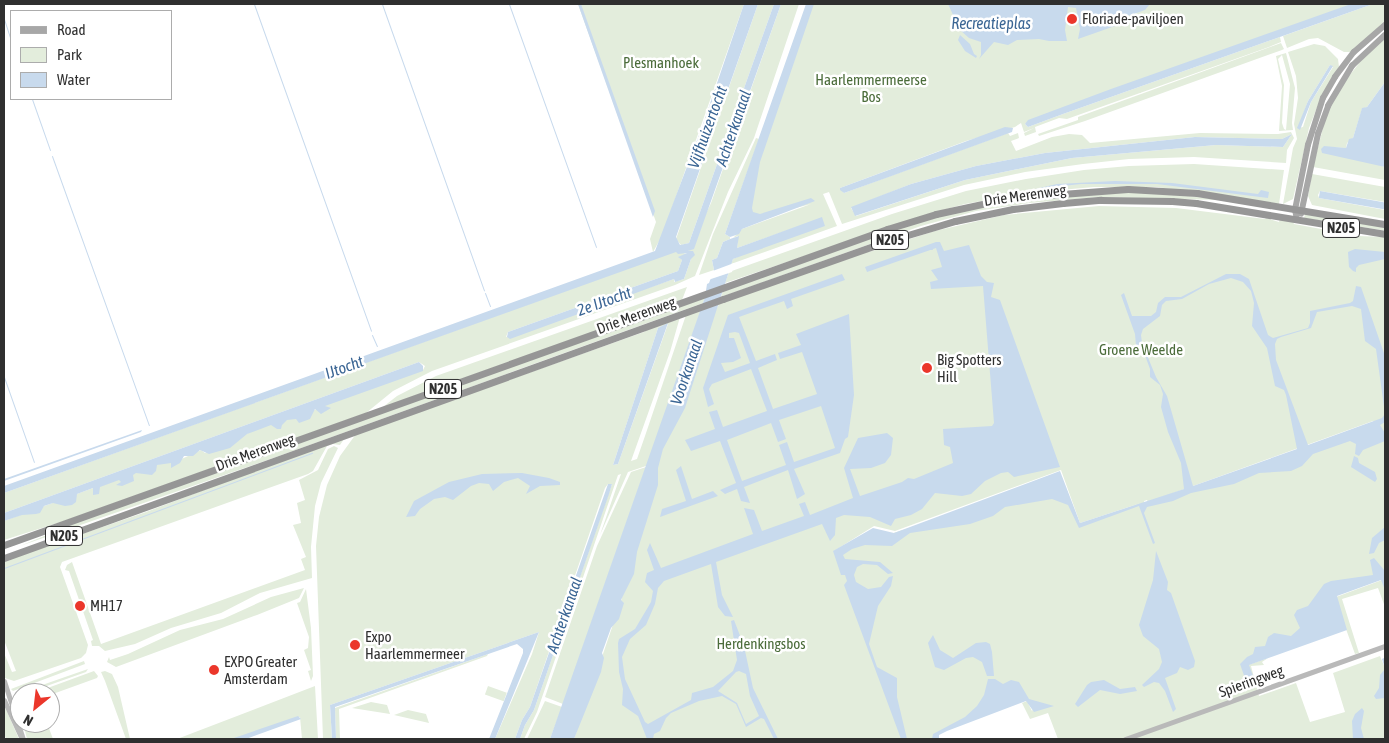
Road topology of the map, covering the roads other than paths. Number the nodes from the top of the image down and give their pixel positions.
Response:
1 (1385, 25) edge
2 (1385, 35) edge
3 (1299, 211) junction
4 (1297, 220) junction
5 (1385, 224) edge
6 (1385, 234) edge
7 (4, 545) edge
8 (4, 558) edge
9 (1385, 646) edge
10 (4, 681) edge
11 (4, 700) edge
12 (22, 738) edge
13 (1125, 739) edge

1 - 3 main road, N205
2 - 3 main road, N205
3 - 4 main road, N205
3 - 5 highway, Drie Merenweg / N205
3 - 7 highway, Drie Merenweg / N205
4 - 6 highway, Drie Merenweg / N205
4 - 8 highway, Drie Merenweg / N205
9 - 13 street, Spieringweg
10 - 12 street
11 - 12 street

